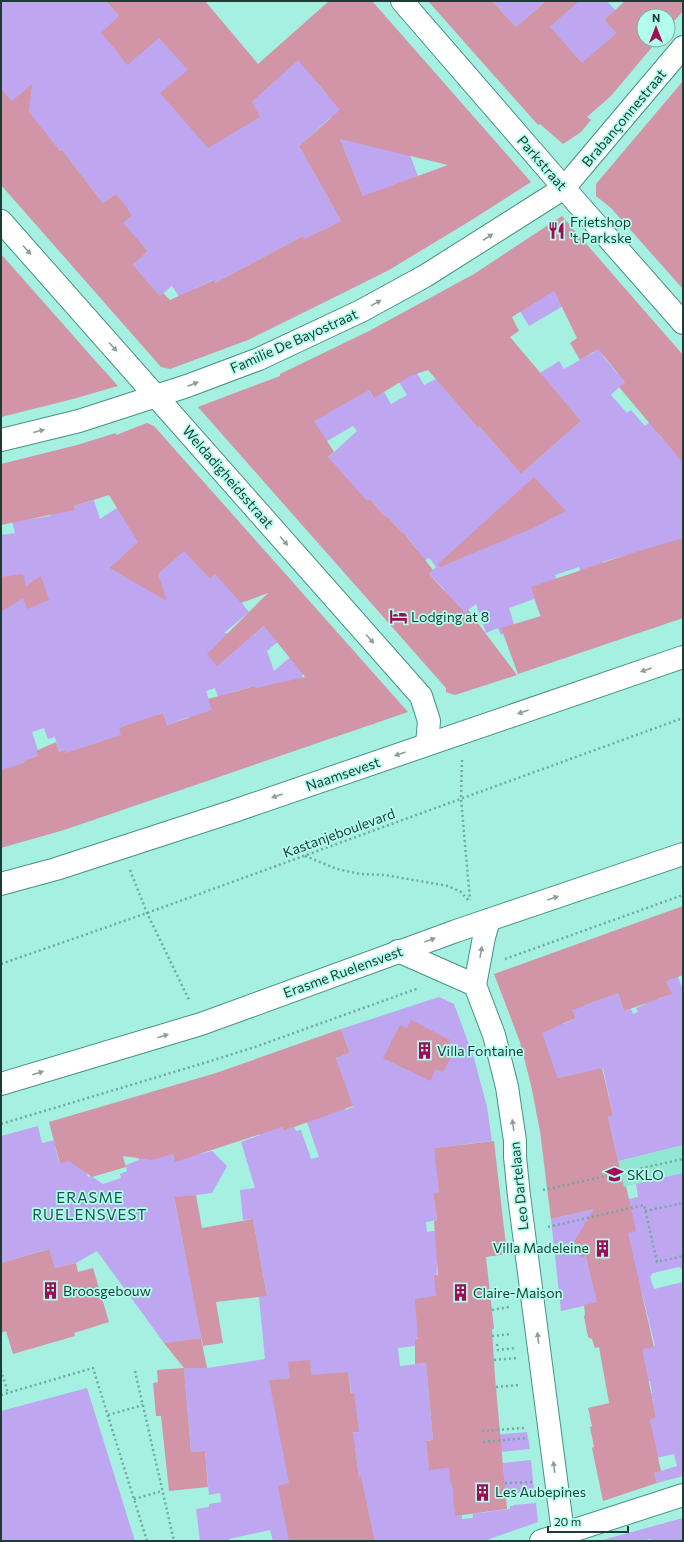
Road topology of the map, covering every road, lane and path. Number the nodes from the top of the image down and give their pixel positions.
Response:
1 (402, 1) edge
2 (683, 47) edge
3 (564, 188) junction
4 (1, 221) edge
5 (683, 323) edge
6 (156, 396) junction
7 (1, 440) edge
8 (683, 658) edge
9 (683, 718) edge
10 (427, 744) junction
11 (462, 756) dead end
12 (460, 799) junction
13 (683, 854) edge
14 (304, 856) junction
15 (131, 874) dead end
16 (1, 884) edge
17 (683, 895) edge
18 (470, 902) junction
19 (463, 905) dead end
20 (147, 913) junction
21 (489, 920) junction
22 (398, 951) junction
23 (1, 964) edge
24 (454, 976) junction
25 (476, 977) junction
26 (201, 1024) junction
27 (1, 1084) edge
28 (1, 1124) edge
29 (683, 1159) edge
30 (519, 1196) junction
31 (683, 1203) edge
32 (645, 1211) junction
33 (524, 1232) junction
34 (683, 1256) edge
35 (1, 1370) edge
36 (135, 1371) dead end
37 (8, 1393) junction
38 (1, 1396) edge
39 (143, 1405) junction
40 (108, 1415) junction
41 (482, 1431) dead end
42 (549, 1431) junction
43 (483, 1442) dead end
44 (162, 1491) junction
45 (683, 1495) edge
46 (134, 1499) junction
47 (563, 1537) edge
48 (147, 1541) edge
49 (174, 1541) edge
50 (541, 1541) edge

1 - 3 street, Parkstraat
2 - 3 street, Brabançonnestraat
3 - 5 street, Parkstraat
6 -> 3 street, Familie De Bayostraat
4 -> 6 street, Weldadigheidsstraat
7 -> 6 street, Familie De Bayostraat
6 -> 10 street, Weldadigheidsstraat
8 -> 10 street, Naamsevest
9 - 12 path, Kastanjeboulevard
10 -> 16 street, Naamsevest
11 - 12 path
12 - 14 path, Kastanjeboulevard
12 - 18 path
21 -> 13 street, Erasme Ruelensvest
14 - 18 path
14 - 20 path, Kastanjeboulevard
15 - 20 path
17 - 25 path
18 - 19 path
20 - 23 path, Kastanjeboulevard
20 - 26 path
22 -> 21 street, Erasme Ruelensvest
25 -> 21 street
22 - 24 street
22 - 26 street, Erasme Ruelensvest
24 - 25 street
24 - 28 path
30 -> 25 street, Leo Dartelaan
27 -> 26 street, Erasme Ruelensvest
29 - 30 path
30 - 33 street, Leo Dartelaan
31 - 32 path
32 - 33 path
32 - 34 path
42 -> 33 street, Leo Dartelaan
35 - 37 path
36 - 39 path
37 - 38 path
37 - 40 path
39 - 40 path
39 - 44 path
40 - 46 path
41 - 42 path
42 - 43 path
47 -> 42 street, Leo Dartelaan
44 - 46 path
44 - 49 path
45 - 47 street
46 - 48 path
47 - 50 street

